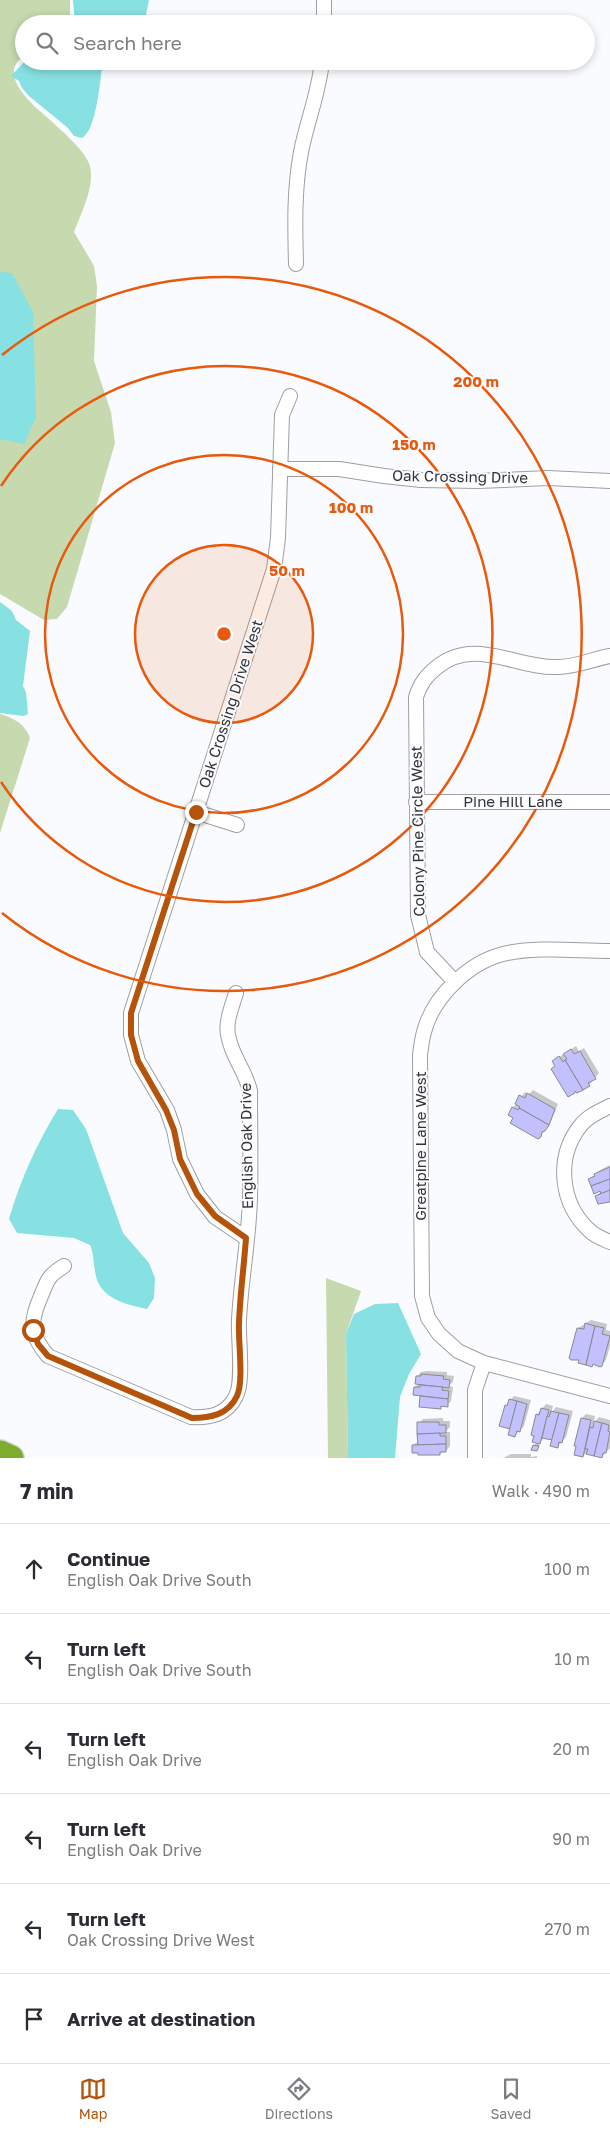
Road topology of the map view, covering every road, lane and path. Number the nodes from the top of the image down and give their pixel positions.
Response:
1 (324, 0) edge
2 (324, 15) edge
3 (321, 70) edge
4 (296, 264) dead end
5 (290, 396) dead end
6 (280, 469) junction
7 (610, 481) edge
8 (610, 656) edge
9 (416, 802) junction
10 (610, 802) edge
11 (196, 812) junction
12 (237, 825) dead end
13 (610, 951) edge
14 (455, 982) junction
15 (236, 993) dead end
16 (610, 1106) edge
17 (246, 1238) junction
18 (610, 1242) edge
19 (64, 1266) dead end
20 (484, 1363) junction
21 (610, 1396) edge
22 (0, 1453) edge
23 (11, 1458) edge
24 (475, 1458) edge

1 - 2 street
3 - 4 street
5 - 6 street, Oak Crossing Drive West
6 - 7 street, Oak Crossing Drive
6 - 11 street, Oak Crossing Drive West
8 - 9 street, Colony Pine Circle West
9 - 10 street, Pine Hill Lane
9 - 14 street, Colony Pine Circle West
11 - 12 street
11 - 17 street, Oak Crossing Drive West
13 - 14 street, Greatpine Lane West
14 - 20 street, Greatpine Lane West
15 - 17 street, English Oak Drive
16 - 18 street
17 - 19 street, English Oak Drive
20 - 21 street
20 - 24 street
22 - 23 highway

